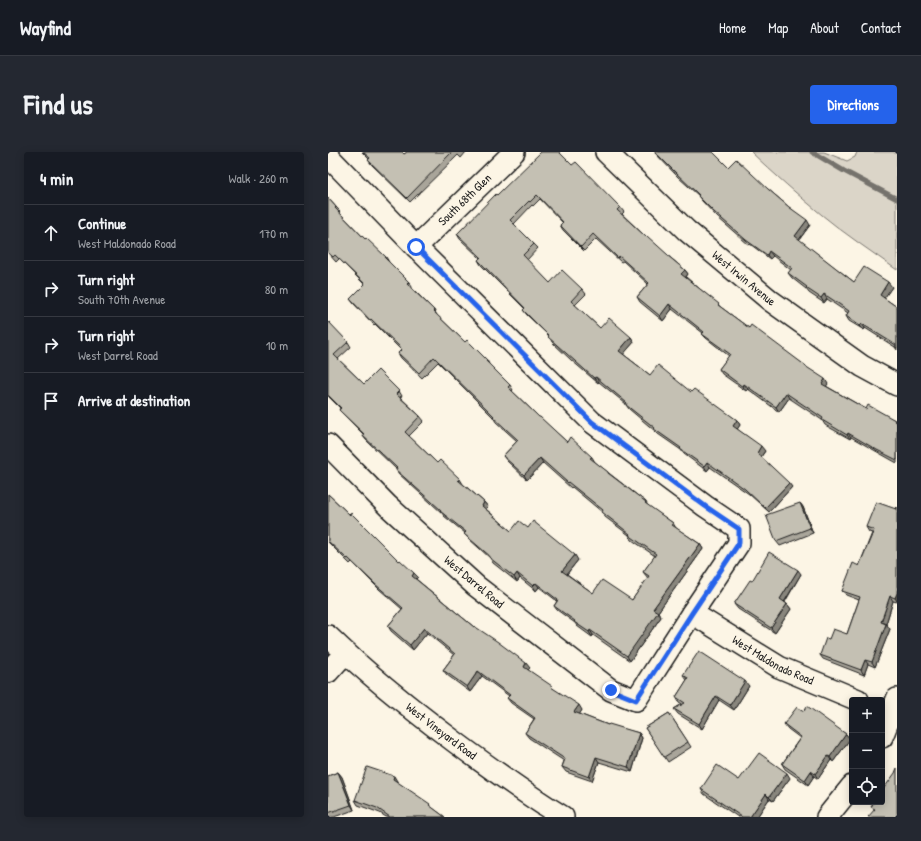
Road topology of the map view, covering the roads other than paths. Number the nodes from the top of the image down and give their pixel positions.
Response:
1 (514, 152) edge
2 (606, 152) edge
3 (328, 156) edge
4 (416, 247) junction
5 (897, 385) edge
6 (328, 445) edge
7 (692, 613) junction
8 (328, 636) edge
9 (345, 653) junction
10 (328, 672) edge
11 (851, 697) edge
12 (890, 708) edge
13 (883, 733) edge
14 (849, 790) edge
15 (563, 817) edge
16 (827, 817) edge

1 - 4 street, South 68th Glen
2 - 5 street, West Irwin Avenue
3 - 4 street
4 - 7 street
6 - 7 street, West Darrel Road
7 - 11 street, West Maldonado Road
8 - 9 street, West Vineyard Road
9 - 10 street
9 - 15 street, West Vineyard Road
12 - 13 street
14 - 16 street

